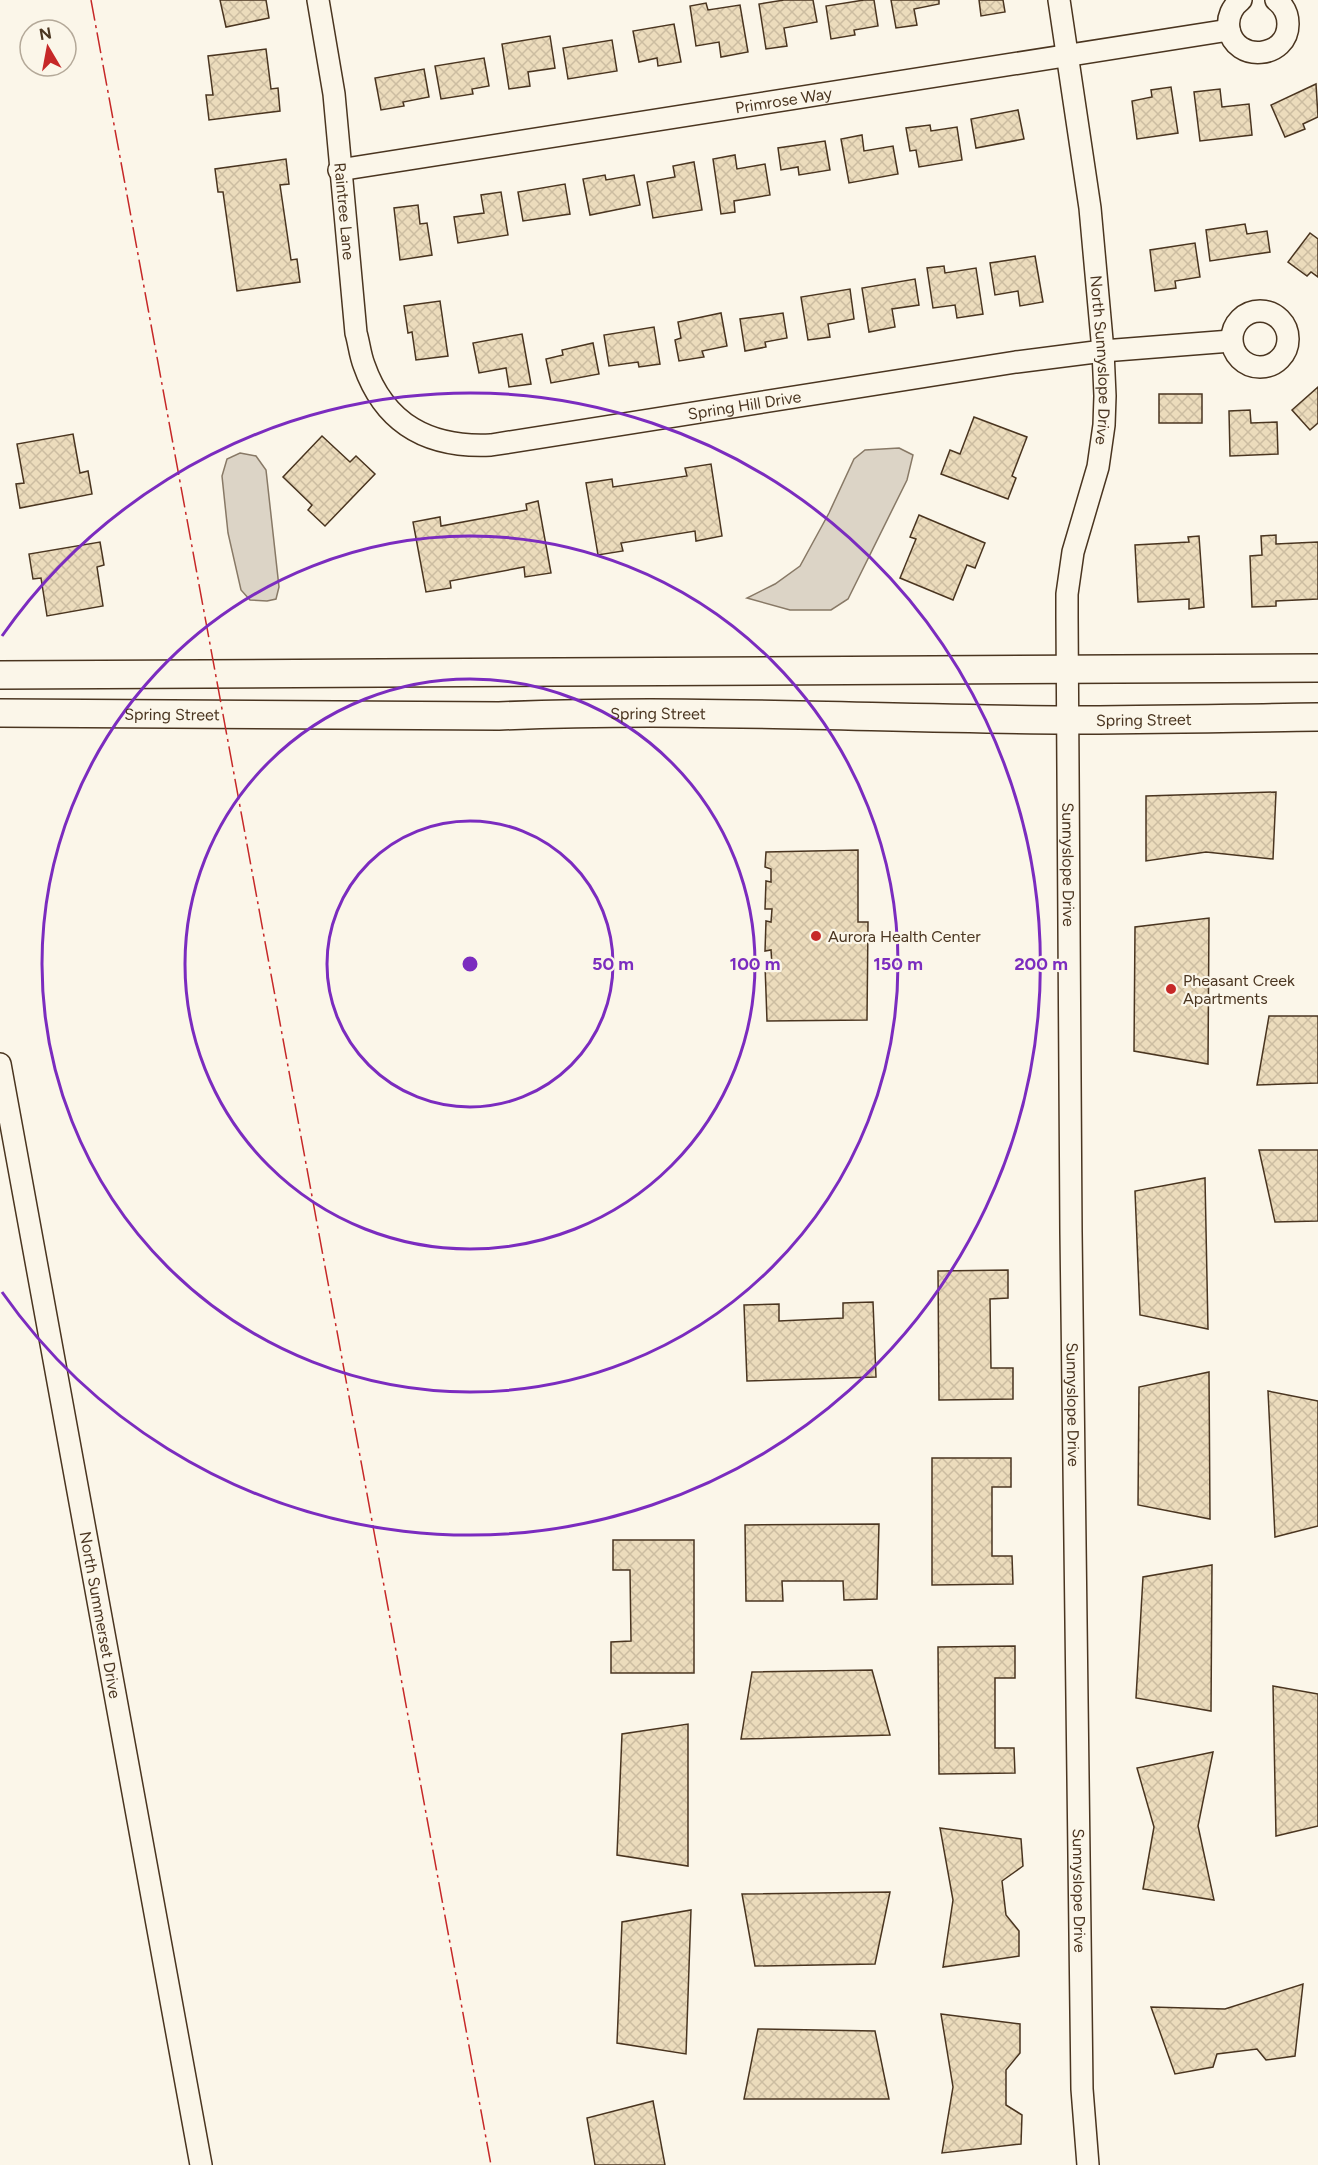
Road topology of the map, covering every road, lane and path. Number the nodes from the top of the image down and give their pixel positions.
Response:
1 (318, 0) edge
2 (1059, 0) edge
3 (1241, 0) edge
4 (1276, 0) edge
5 (1229, 30) junction
6 (1068, 56) junction
7 (339, 170) junction
8 (1231, 341) dead end
9 (1103, 351) junction
10 (393, 414) joint
11 (1067, 668) junction
12 (1318, 668) edge
13 (0, 675) edge
14 (0, 713) edge
15 (1318, 717) edge
16 (1068, 720) junction
17 (0, 1064) edge
18 (201, 2165) edge
19 (1088, 2165) edge

1 - 7 street, Raintree Lane
2 - 6 street, North Sunnyslope Drive
3 - 5 street
4 - 5 street
5 - 6 street, Primrose Way
6 - 7 street, Primrose Way
6 - 9 street, North Sunnyslope Drive
7 - 10 street, Raintree Lane
8 - 9 street, Spring Hill Drive
9 - 10 street, Spring Hill Drive
9 - 11 street, North Sunnyslope Drive
11 - 12 main road
11 - 13 main road
11 - 16 street, North Sunnyslope Drive
14 - 16 main road, Spring Street
15 - 16 main road, Spring Street
16 - 19 street, Sunnyslope Drive
17 - 18 street, North Summerset Drive

